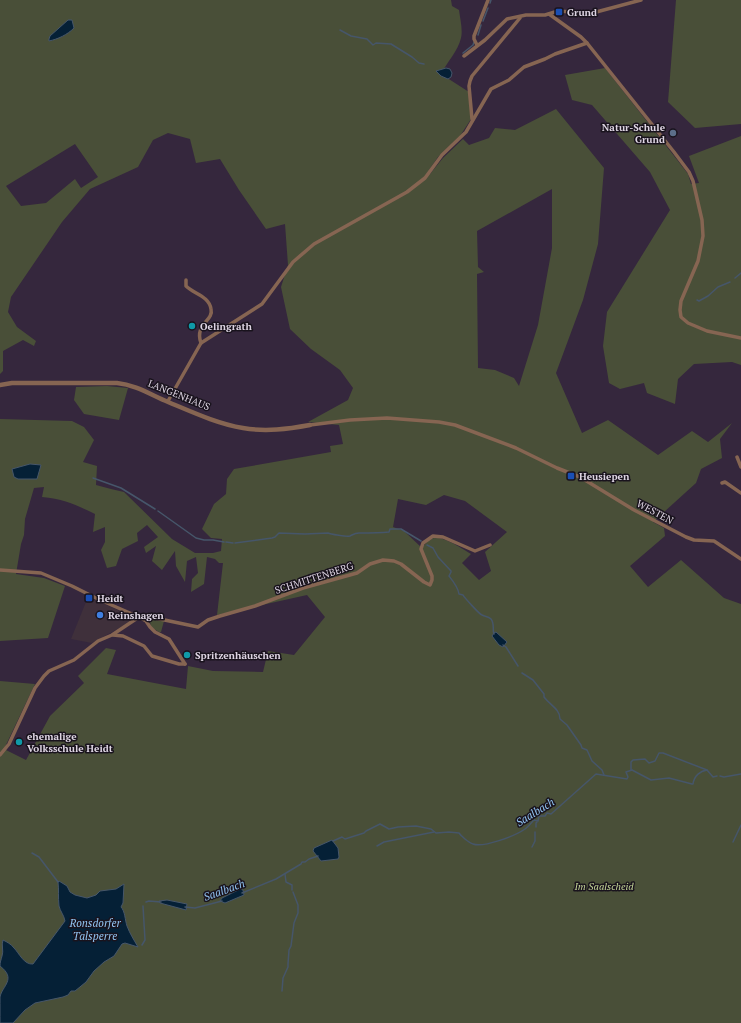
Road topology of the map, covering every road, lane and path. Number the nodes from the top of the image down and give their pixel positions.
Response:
1 (488, 0) edge
2 (641, 0) edge
3 (549, 14) junction
4 (521, 17) junction
5 (587, 43) junction
6 (477, 45) junction
7 (464, 56) dead end
8 (472, 120) junction
9 (186, 280) dead end
10 (741, 338) edge
11 (201, 343) junction
12 (0, 385) edge
13 (168, 401) junction
14 (350, 420) joint
15 (310, 426) joint
16 (737, 457) dead end
17 (741, 467) edge
18 (722, 483) dead end
19 (741, 493) edge
20 (490, 544) dead end
21 (741, 559) edge
22 (0, 570) edge
23 (139, 617) junction
24 (112, 635) junction
25 (0, 755) edge

1 - 6 street
2 - 3 street
3 - 4 street
3 - 5 street
4 - 6 street
4 - 8 street
5 - 8 street
5 - 10 street
6 - 7 street
8 - 11 street
9 - 11 street
11 - 13 street
12 - 13 street, LANGENHAUS
13 - 15 street, LANGENHAUS
14 - 15 street, LANGENHAUS
14 - 21 street, WESTEN
16 - 17 street
18 - 19 street
20 - 23 street, SCHMITTENBERG
22 - 23 street
23 - 24 street
23 - 24 street
24 - 25 street

